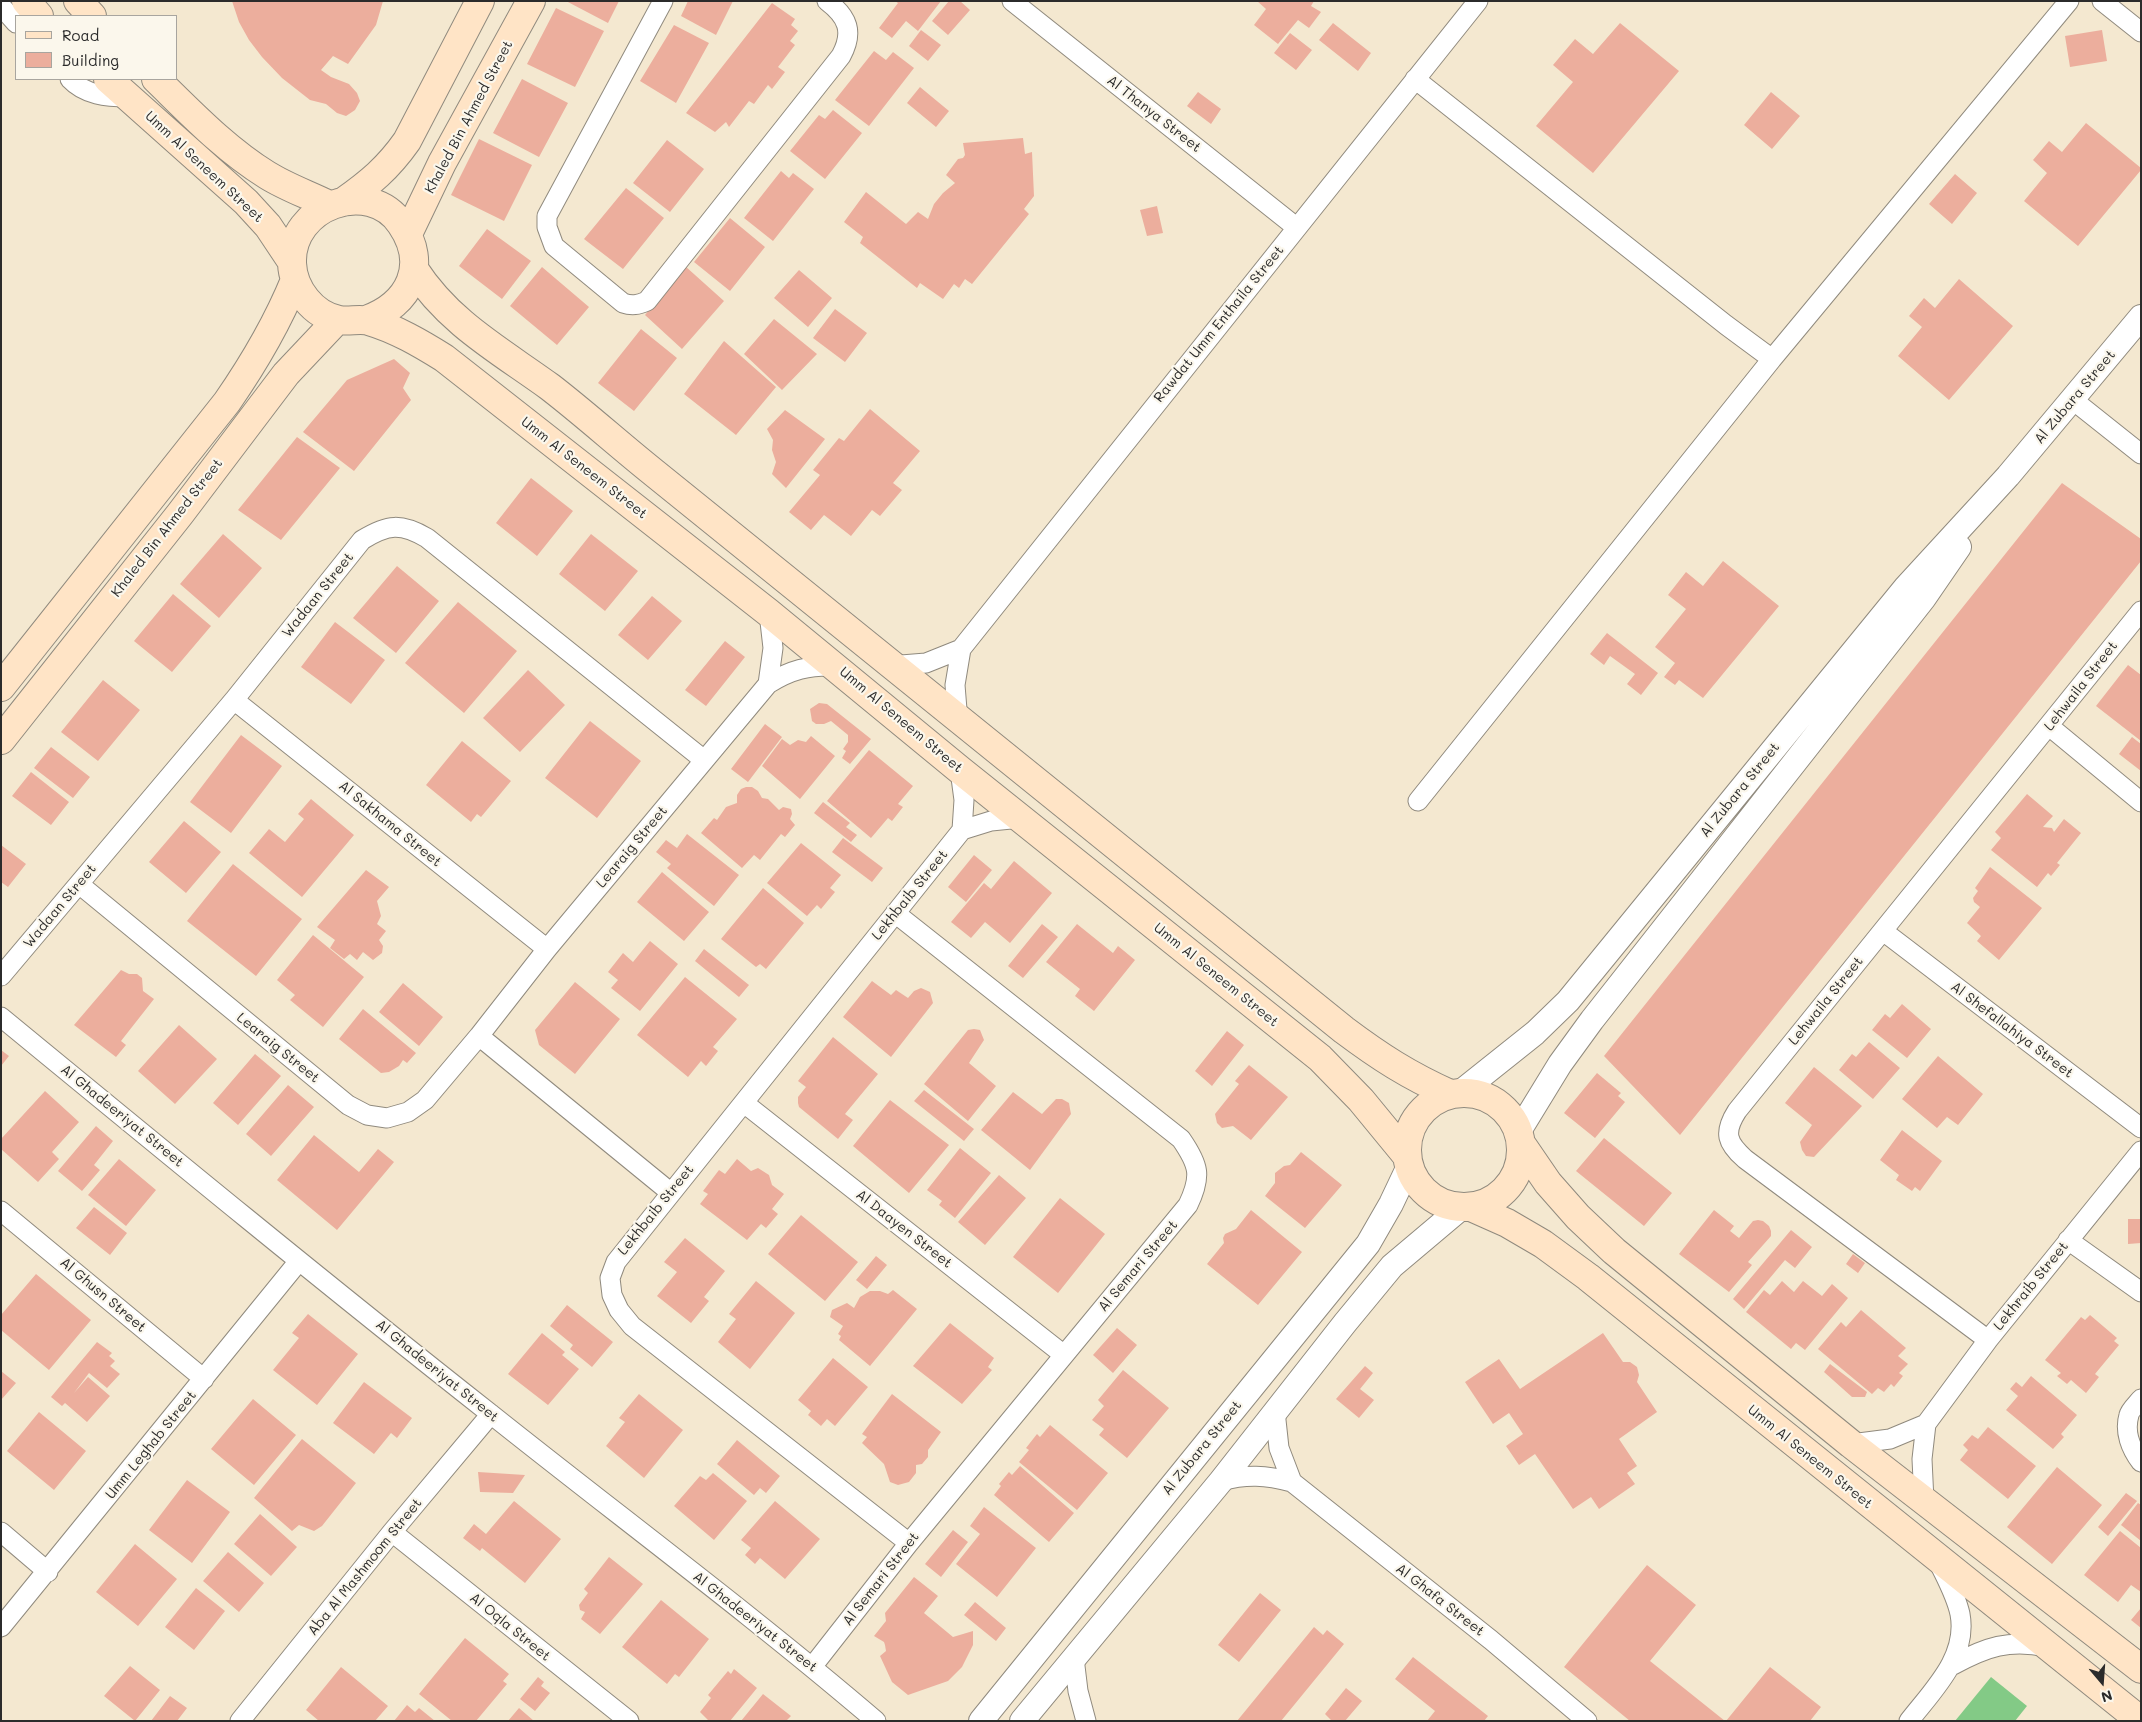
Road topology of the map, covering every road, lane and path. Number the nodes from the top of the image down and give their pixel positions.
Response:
1 (26, 1) edge
2 (78, 1) edge
3 (480, 1) edge
4 (531, 1) edge
5 (663, 1) edge
6 (827, 1) edge
7 (1012, 1) edge
8 (1478, 1) edge
9 (2068, 1) edge
10 (2102, 1) edge
11 (1, 6) edge
12 (38, 15) edge
13 (91, 15) edge
14 (15, 22) edge
15 (2141, 32) edge
16 (1415, 79) junction
17 (71, 80) edge
18 (109, 80) edge
19 (157, 80) edge
20 (128, 97) junction
21 (336, 203) junction
22 (1296, 227) junction
23 (408, 234) junction
24 (414, 269) junction
25 (294, 271) junction
26 (2141, 317) edge
27 (337, 320) junction
28 (366, 320) junction
29 (1772, 359) junction
30 (2073, 400) junction
31 (2141, 454) edge
32 (2008, 476) junction
33 (2141, 610) edge
34 (769, 612) junction
35 (961, 649) junction
36 (835, 666) junction
37 (889, 666) junction
38 (768, 684) junction
39 (1, 687) edge
40 (234, 700) junction
41 (958, 722) junction
42 (2049, 726) junction
43 (1, 740) edge
44 (704, 760) junction
45 (960, 770) junction
46 (1418, 801) dead end
47 (2141, 802) edge
48 (1021, 818) junction
49 (962, 830) junction
50 (79, 884) junction
51 (895, 913) junction
52 (1883, 931) junction
53 (546, 949) junction
54 (1, 976) edge
55 (1, 1017) edge
56 (479, 1036) junction
57 (1455, 1093) junction
58 (744, 1103) junction
59 (2141, 1128) edge
60 (1521, 1138) junction
61 (2141, 1151) edge
62 (1408, 1161) junction
63 (670, 1192) junction
64 (1466, 1207) junction
65 (1, 1211) edge
66 (2068, 1240) junction
67 (299, 1261) junction
68 (2141, 1292) edge
69 (1988, 1340) junction
70 (1064, 1355) junction
71 (204, 1379) junction
72 (2141, 1399) edge
73 (1275, 1411) junction
74 (491, 1414) junction
75 (1926, 1424) junction
76 (1851, 1444) junction
77 (2141, 1462) edge
78 (1221, 1481) junction
79 (1292, 1482) junction
80 (1924, 1501) junction
81 (1, 1532) edge
82 (392, 1532) junction
83 (909, 1543) junction
84 (1938, 1559) junction
85 (48, 1572) junction
86 (1, 1627) edge
87 (2047, 1647) junction
88 (1074, 1658) junction
89 (1953, 1665) junction
90 (812, 1667) junction
91 (2141, 1669) edge
92 (244, 1719) edge
93 (629, 1721) edge
94 (876, 1721) edge
95 (981, 1721) edge
96 (1022, 1721) edge
97 (1086, 1721) edge
98 (1587, 1721) edge
99 (1909, 1721) edge
100 (2141, 1721) edge

1 - 12 main road
2 - 13 main road
3 - 21 main road
4 - 23 main road, Khaled Bin Ahmed Street
5 - 6 street
7 - 22 street, Al Thanya Street
8 - 16 street, Rawdat Umm Enthaila Street
9 - 29 street
10 - 15 street
11 - 14 street
16 - 22 street, Rawdat Umm Enthaila Street
16 - 29 street
17 - 20 street
18 - 20 main road, Umm Al Seneem Street
19 - 21 main road
20 - 25 main road, Umm Al Seneem Street
21 - 23 main road
21 - 25 main road
22 - 35 street, Rawdat Umm Enthaila Street
23 - 24 main road
24 - 28 main road
24 - 37 main road
25 - 27 main road
25 - 39 main road
26 - 30 street, Al Zubara Street
27 - 28 main road
27 - 43 main road, Khaled Bin Ahmed Street
28 - 34 main road, Umm Al Seneem Street
29 - 46 street
30 - 31 street
30 - 32 street, Al Zubara Street
32 - 57 street, Al Zubara Street
32 - 60 street, Al Zubara Street
33 - 42 street, Lehwaila Street
34 - 36 main road, Umm Al Seneem Street
34 - 38 street
35 - 37 street, Rawdat Umm Enthaila Street
35 - 41 street, Rawdat Umm Enthaila Street
36 - 38 street, Learaig Street
36 - 45 main road, Umm Al Seneem Street
37 - 41 main road
38 - 44 street, Learaig Street
40 - 44 street, Wadaan Street
40 - 50 street, Wadaan Street
40 - 53 street, Al Sakhama Street
41 - 57 main road
42 - 47 street
42 - 52 street, Lehwaila Street
44 - 53 street, Learaig Street
45 - 48 main road, Umm Al Seneem Street
45 - 49 street
48 - 49 street
48 - 62 main road, Umm Al Seneem Street
49 - 51 street, Lekhbaib Street
50 - 54 street, Wadaan Street
50 - 56 street, Learaig Street
51 - 58 street, Lekhbaib Street
51 - 70 street, Al Semari Street
52 - 59 street, Al Shefallahiya Street
52 - 69 street, Lehwaila Street
53 - 56 street, Learaig Street
55 - 67 street, Al Ghadeeriyat Street
56 - 63 street
57 - 60 main road
57 - 62 main road
58 - 63 street, Lekhbaib Street
58 - 70 street, Al Daayen Street
60 - 64 main road
60 - 76 main road
61 - 66 street, Lekhraib Street
62 - 64 main road
62 - 95 street, Al Zubara Street
63 - 83 street, Lekhbaib Street
64 - 73 street
64 - 84 main road, Umm Al Seneem Street
65 - 71 street, Al Ghusn Street
66 - 68 street
66 - 69 street, Lekhraib Street
67 - 71 street, Umm Leghab Street
67 - 74 street, Al Ghadeeriyat Street
69 - 75 street, Lekhraib Street
70 - 83 street, Al Semari Street
71 - 85 street, Umm Leghab Street
72 - 77 street
73 - 78 street
73 - 79 street
74 - 82 street, Aba Al Mashmoom Street
74 - 90 street, Al Ghadeeriyat Street
75 - 76 street
75 - 80 street, Lekhraib Street
76 - 80 main road
78 - 79 street, Al Ghafa Street
78 - 88 street
79 - 98 street, Al Ghafa Street
80 - 91 main road
81 - 85 street
82 - 92 street, Aba Al Mashmoom Street
82 - 93 street, Al Oqla Street
83 - 90 street, Al Semari Street
84 - 87 main road, Umm Al Seneem Street
84 - 89 street
85 - 86 street, Umm Leghab Street
87 - 89 street
87 - 100 main road, Umm Al Seneem Street
88 - 96 street
88 - 97 street
89 - 99 street
90 - 94 street, Al Ghadeeriyat Street

